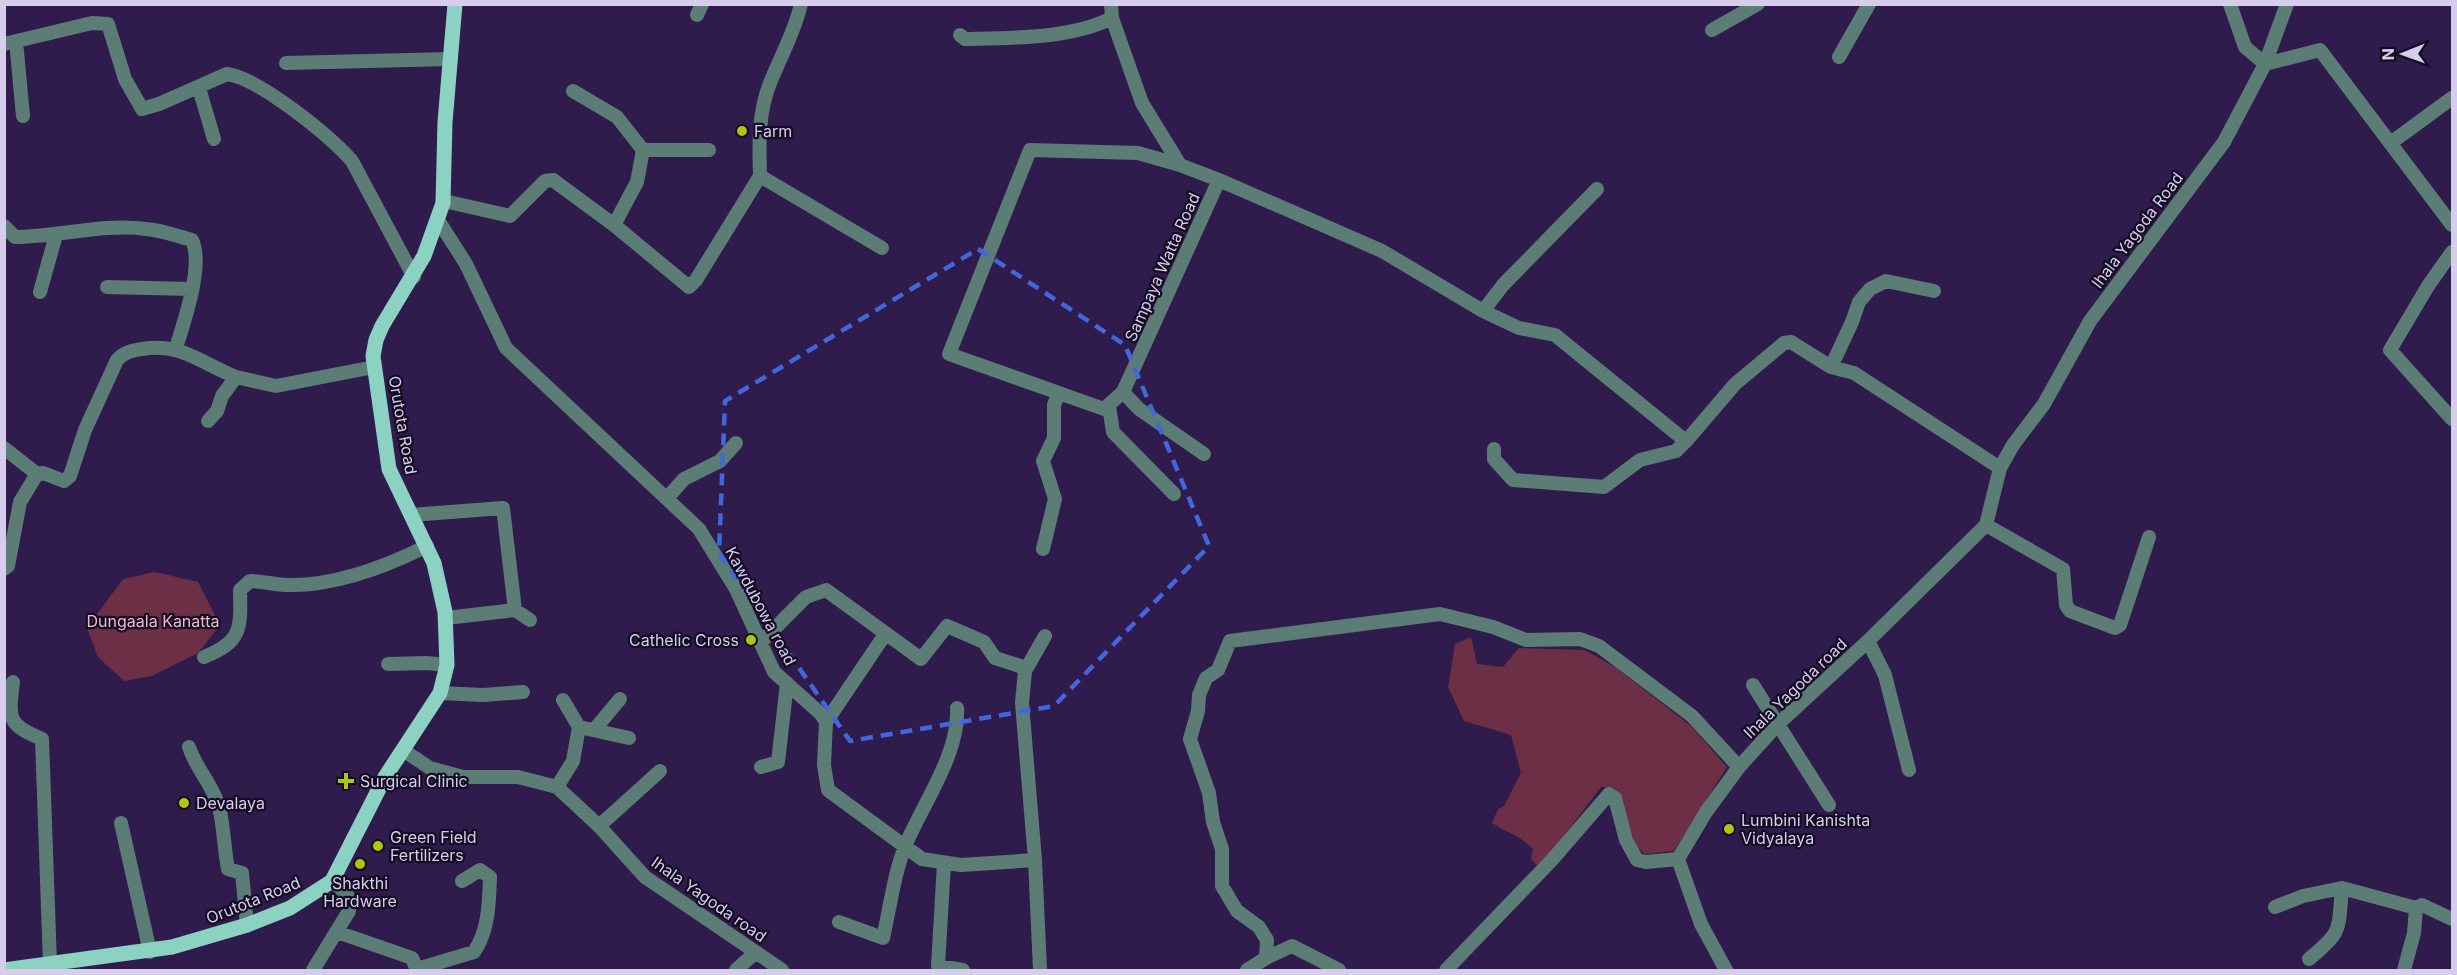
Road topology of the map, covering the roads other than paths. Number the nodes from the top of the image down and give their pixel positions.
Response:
1 (455, 4) edge
2 (801, 4) edge
3 (1758, 4) edge
4 (1869, 4) edge
5 (2230, 4) edge
6 (2287, 4) edge
7 (1112, 11) edge
8 (1712, 30) dead end
9 (960, 35) dead end
10 (10, 42) edge
11 (1839, 57) dead end
12 (451, 59) junction
13 (286, 63) dead end
14 (2265, 64) junction
15 (199, 88) junction
16 (573, 91) dead end
17 (2451, 101) edge
18 (23, 116) dead end
19 (214, 139) dead end
20 (2392, 142) junction
21 (643, 150) junction
22 (708, 150) dead end
23 (1180, 165) junction
24 (760, 176) junction
25 (1219, 180) junction
26 (1597, 189) dead end
27 (444, 201) junction
28 (438, 220) junction
29 (614, 225) junction
30 (2452, 225) edge
31 (4, 226) edge
32 (56, 236) junction
33 (882, 248) dead end
34 (2452, 252) edge
35 (414, 277) junction
36 (107, 287) dead end
37 (191, 289) junction
38 (1934, 291) dead end
39 (40, 292) dead end
40 (1483, 311) junction
41 (176, 348) junction
42 (374, 367) junction
43 (1831, 367) junction
44 (236, 377) junction
45 (1123, 392) junction
46 (1058, 395) junction
47 (1109, 406) junction
48 (2452, 419) edge
49 (208, 421) dead end
50 (1688, 439) junction
51 (736, 443) dead end
52 (4, 448) edge
53 (1494, 449) dead end
54 (1204, 454) dead end
55 (2000, 468) junction
56 (37, 474) junction
57 (1174, 494) dead end
58 (668, 497) junction
59 (411, 515) junction
60 (1986, 525) junction
61 (2149, 537) dead end
62 (428, 546) junction
63 (1043, 549) dead end
64 (4, 569) edge
65 (515, 610) junction
66 (446, 618) junction
67 (530, 620) dead end
68 (886, 633) junction
69 (1045, 636) dead end
70 (1868, 641) junction
71 (760, 643) junction
72 (204, 657) dead end
73 (388, 664) dead end
74 (447, 665) junction
75 (1025, 671) junction
76 (13, 682) dead end
77 (787, 683) junction
78 (1753, 686) dead end
79 (522, 692) dead end
80 (440, 693) junction
81 (620, 699) dead end
82 (563, 700) dead end
83 (957, 708) dead end
84 (826, 722) junction
85 (1779, 723) junction
86 (579, 727) junction
87 (594, 730) junction
88 (628, 738) dead end
89 (189, 747) dead end
90 (403, 750) junction
91 (761, 767) dead end
92 (1739, 767) junction
93 (1909, 770) dead end
94 (660, 771) dead end
95 (557, 787) junction
96 (1829, 805) dead end
97 (121, 823) dead end
98 (599, 826) junction
99 (905, 847) junction
100 (1035, 860) junction
101 (1678, 860) junction
102 (944, 863) junction
103 (332, 881) junction
104 (462, 881) dead end
105 (2342, 888) junction
106 (2275, 907) dead end
107 (2416, 908) junction
108 (2452, 919) edge
109 (839, 922) dead end
110 (248, 925) junction
111 (337, 932) junction
112 (150, 952) junction
113 (756, 952) junction
114 (1266, 958) junction
115 (2309, 959) dead end
116 (50, 964) junction
117 (14, 970) edge
118 (313, 970) edge
119 (417, 970) edge
120 (736, 970) edge
121 (782, 970) edge
122 (963, 970) edge
123 (1040, 970) edge
124 (1247, 970) edge
125 (1339, 970) edge
126 (1446, 970) edge
127 (1726, 970) edge
128 (2404, 970) edge

1 - 12 main road, Orutota Road
2 - 24 street
3 - 8 street
4 - 11 street
5 - 14 street
6 - 14 street, Ihala Yagoda Road
7 - 9 street
7 - 23 street
10 - 15 street
10 - 18 street
12 - 13 street
12 - 27 main road, Orutota Road
14 - 20 street
14 - 55 street, Ihala Yagoda Road
15 - 19 street
15 - 35 street
16 - 21 street
17 - 20 street
20 - 30 street
21 - 22 street
21 - 29 street
23 - 25 street, Sampaya Watta Road
23 - 46 street, Sampaya Watta Road
24 - 29 street
24 - 33 street
25 - 40 street
25 - 45 street, Sampaya Watta Road
26 - 40 street
27 - 28 main road, Orutota Road
27 - 29 street
28 - 35 main road, Orutota Road
28 - 58 street, Kawdubowa road
31 - 32 street
32 - 37 street
32 - 39 street
34 - 48 street
35 - 42 main road, Orutota Road
36 - 37 street
37 - 41 street
38 - 43 street
40 - 50 street
41 - 44 street
41 - 56 street
42 - 44 street
42 - 59 main road, Orutota Road
43 - 50 street
43 - 55 street
44 - 49 street
45 - 47 street, Sampaya Watta Road
45 - 54 street
46 - 47 street
46 - 63 street
47 - 57 street
50 - 53 street
51 - 58 street
52 - 56 street
55 - 60 street
56 - 64 street
58 - 71 street, Kawdubowa road
59 - 62 main road, Orutota Road
59 - 65 street
60 - 61 street
60 - 70 street, Ihala Yagoda road
62 - 66 main road, Orutota Road
62 - 72 street
65 - 66 street
65 - 67 street
66 - 74 main road, Orutota Road
68 - 71 street
68 - 75 street
68 - 84 street
69 - 75 street
70 - 85 street, Ihala Yagoda road
70 - 93 street
71 - 77 street, Kawdubowa road
73 - 74 street
74 - 80 main road, Orutota Road
75 - 100 street
76 - 116 street
77 - 84 street, Kawdubowa road
77 - 91 street
78 - 85 street
79 - 80 street
80 - 90 main road, Orutota Road
81 - 87 street
82 - 86 street
83 - 99 street
84 - 99 street
85 - 92 street, Ihala Yagoda road
85 - 96 street
86 - 87 street
86 - 95 street
87 - 88 street
89 - 110 street
90 - 95 street, Ihala Yagoda road
90 - 103 main road, Orutota Road
92 - 101 street, Ihala Yagoda road
92 - 114 street
94 - 98 street
95 - 98 street, Ihala Yagoda road
97 - 112 street
98 - 113 street, Ihala Yagoda road
99 - 102 street
99 - 109 street
100 - 102 street
100 - 123 street
101 - 126 street
101 - 127 street
102 - 122 street
103 - 110 main road, Orutota Road
103 - 111 street
104 - 119 street
105 - 106 street
105 - 107 street
105 - 115 street
107 - 108 street
107 - 128 street
110 - 112 main road, Orutota Road
111 - 118 street
111 - 119 street
112 - 116 main road, Orutota Road
113 - 120 street
113 - 121 street, Ihala Yagoda road
114 - 124 street
114 - 125 street
116 - 117 main road, Orutota Road

